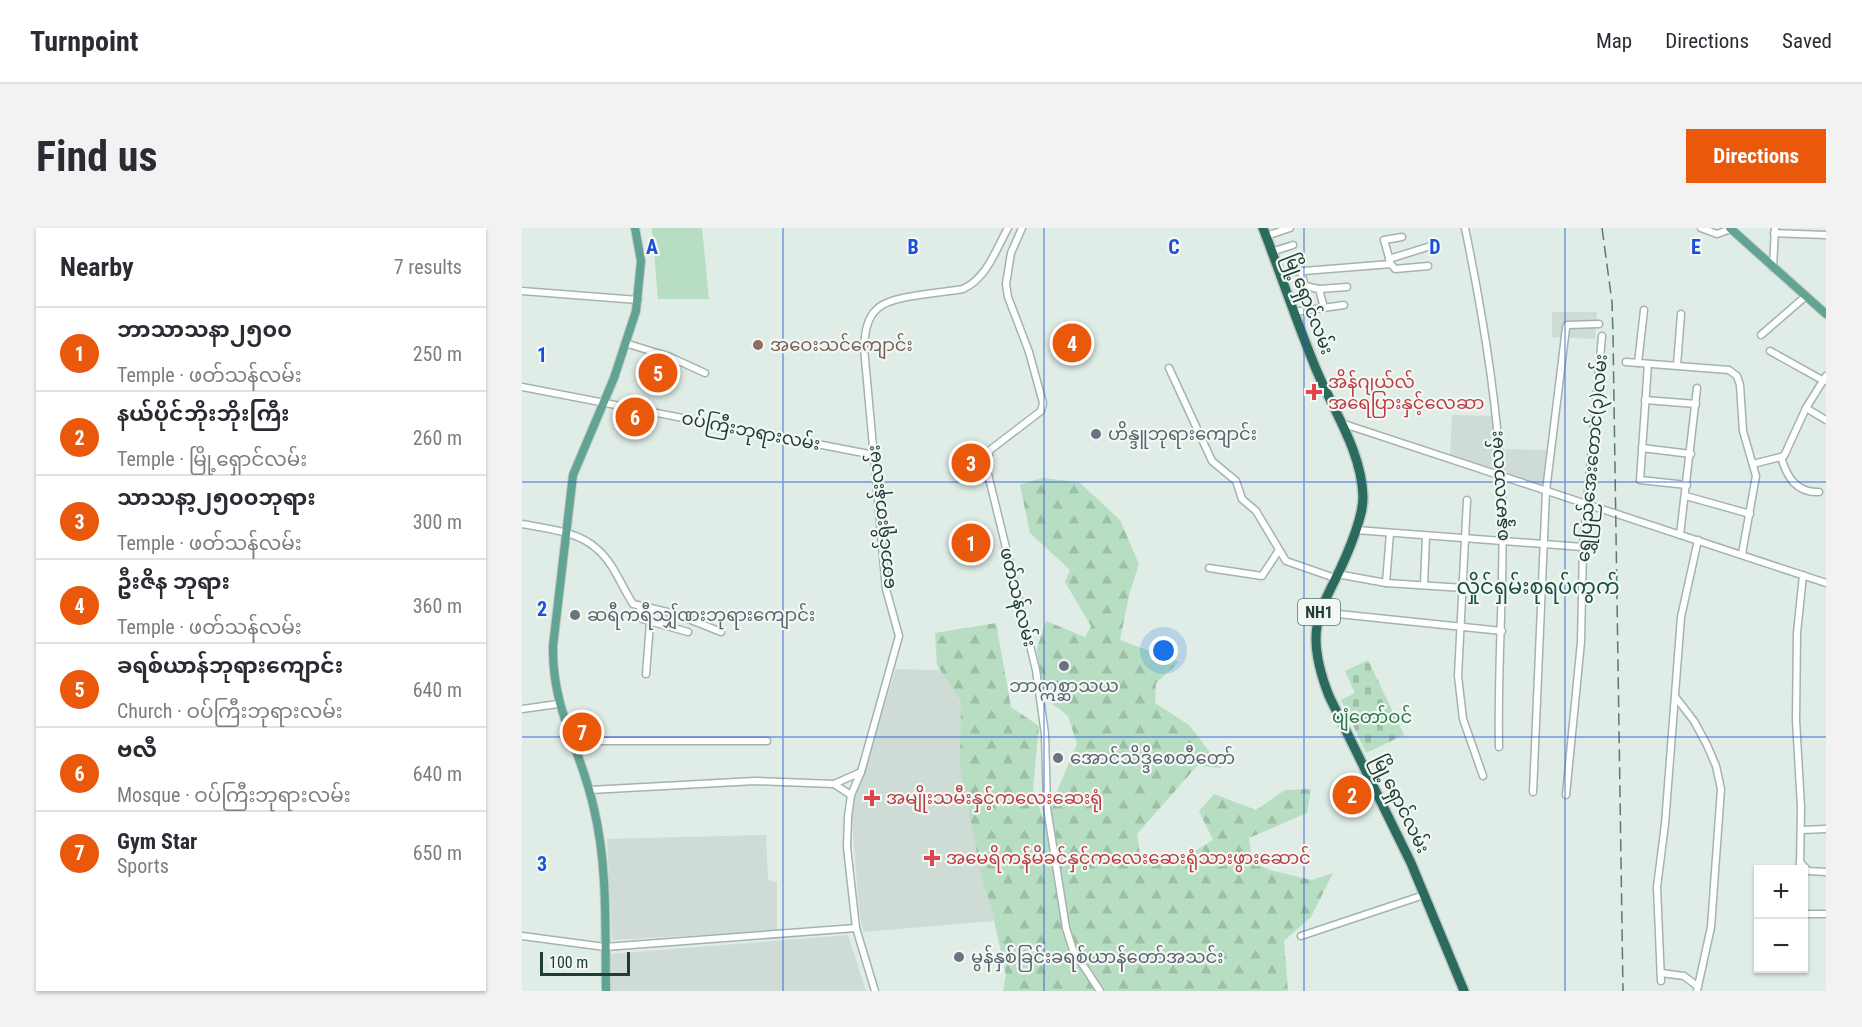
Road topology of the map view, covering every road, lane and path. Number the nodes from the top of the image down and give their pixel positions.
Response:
1 (635, 228) edge
2 (1008, 228) edge
3 (1022, 228) edge
4 (1290, 228) edge
5 (1465, 228) edge
6 (1701, 228) edge
7 (1730, 228) edge
8 (1775, 230) edge
9 (1264, 232) edge
10 (1826, 236) edge
11 (1402, 237) dead end
12 (1437, 244) dead end
13 (1293, 245) dead end
14 (1271, 252) junction
15 (1390, 262) junction
16 (1428, 266) dead end
17 (1773, 268) junction
18 (1301, 272) junction
19 (1279, 273) junction
20 (1347, 286) dead end
21 (1319, 289) junction
22 (522, 291) edge
23 (1806, 297) junction
24 (638, 300) junction
25 (1344, 305) dead end
26 (1324, 308) junction
27 (1644, 310) dead end
28 (1294, 312) junction
29 (1681, 314) dead end
30 (1826, 314) edge
31 (1599, 324) dead end
32 (1761, 334) dead end
33 (1602, 336) dead end
34 (626, 343) junction
35 (1770, 351) dead end
36 (1626, 362) dead end
37 (1638, 363) junction
38 (1648, 364) junction
39 (1677, 365) junction
40 (1169, 368) dead end
41 (705, 373) dead end
42 (1825, 379) edge
43 (522, 387) edge
44 (1697, 388) dead end
45 (1645, 400) junction
46 (604, 402) junction
47 (1696, 404) junction
48 (1806, 408) junction
49 (1826, 420) edge
50 (1340, 422) junction
51 (1642, 448) junction
52 (1691, 454) junction
53 (874, 455) junction
54 (1781, 457) junction
55 (1753, 464) junction
56 (1501, 477) junction
57 (1687, 485) junction
58 (1546, 491) junction
59 (1819, 492) dead end
60 (1686, 496) junction
61 (1467, 500) dead end
62 (1587, 504) junction
63 (1750, 514) junction
64 (522, 524) edge
65 (1356, 530) junction
66 (566, 532) junction
67 (1390, 533) junction
68 (1680, 535) junction
69 (1426, 536) junction
70 (1467, 540) junction
71 (1698, 540) junction
72 (1502, 542) junction
73 (1543, 544) junction
74 (1583, 547) junction
75 (1279, 550) junction
76 (1742, 554) junction
77 (1209, 568) dead end
78 (1803, 575) junction
79 (1336, 576) junction
80 (1386, 583) junction
81 (1826, 583) edge
82 (1424, 585) junction
83 (1464, 588) junction
84 (640, 608) junction
85 (1319, 612) junction
86 (650, 623) junction
87 (1462, 627) junction
88 (1502, 631) junction
89 (688, 632) dead end
90 (721, 632) dead end
91 (646, 674) dead end
92 (1676, 698) junction
93 (558, 704) junction
94 (522, 709) edge
95 (572, 741) junction
96 (767, 741) dead end
97 (1499, 747) dead end
98 (861, 772) junction
99 (1483, 776) dead end
100 (834, 784) junction
101 (590, 790) junction
102 (1533, 792) dead end
103 (851, 795) junction
104 (1566, 795) dead end
105 (1826, 829) edge
106 (1801, 830) junction
107 (1800, 862) joint
108 (1826, 872) edge
109 (1424, 895) junction
110 (1808, 914) edge
111 (1826, 914) edge
112 (856, 928) junction
113 (522, 936) edge
114 (1300, 936) dead end
115 (605, 947) junction
116 (1660, 973) junction
117 (1661, 981) dead end
118 (1697, 988) edge
119 (606, 991) edge
120 (875, 991) edge
121 (1100, 991) edge
122 (1464, 991) edge

1 - 24 main road
2 - 53 street, တောင်ရိုးတန်းလမ်း
3 - 121 street, ဖတ်သန်လမ်း
4 - 9 street
5 - 56 street, စန္ဒမာလာလမ်း
6 - 7 street
7 - 17 main road
8 - 10 street
8 - 17 street
9 - 14 highway, မြို့ရှောင်လမ်း / NH1
11 - 15 street
12 - 15 street
13 - 14 street
14 - 19 highway, မြို့ရှောင်လမ်း / NH1
15 - 16 street
15 - 18 street
17 - 23 main road
18 - 19 street
18 - 21 street
19 - 28 highway, မြို့ရှောင်လမ်း / NH1
20 - 21 street
21 - 26 street
22 - 24 street
23 - 30 main road
23 - 32 street
24 - 34 main road
25 - 26 street
26 - 28 street
27 - 37 street
28 - 50 highway, မြို့ရှောင်လမ်း / NH1
29 - 39 street
31 - 58 street
33 - 62 street, ရွှေပြည်အေးတောင်(၃)လမ်း
34 - 41 street
34 - 46 main road
35 - 42 street
36 - 37 street
37 - 38 street
38 - 39 street
38 - 45 street
39 - 55 street
40 - 75 street
42 - 48 street
43 - 46 street, ဝပ်ကြီးဘုရားလမ်း
44 - 47 street
45 - 47 street
45 - 51 street
46 - 53 street, ဝပ်ကြီးဘုရားလမ်း
46 - 66 main road
47 - 52 street
48 - 49 street
48 - 54 street
50 - 56 street
50 - 65 highway, မြို့ရှောင်လမ်း / NH1
51 - 52 street
51 - 57 street
52 - 57 street
53 - 98 street, တောင်ရိုးတန်းလမ်း
54 - 55 street
54 - 59 street
55 - 63 street
56 - 58 street
56 - 72 street, စန္ဒမာလာလမ်း
57 - 60 street
58 - 62 street
58 - 73 street
60 - 63 street
60 - 68 street
61 - 70 street
62 - 68 street
62 - 74 street, ရွှေပြည်အေးတောင်(၃)လမ်း
63 - 76 street
64 - 66 street
65 - 67 street
65 - 79 highway, မြို့ရှောင်လမ်း / NH1
66 - 84 street
66 - 93 main road
67 - 69 street
67 - 80 street
68 - 71 street
69 - 70 street
69 - 82 street
70 - 72 street
70 - 83 street
71 - 76 street
71 - 92 street
72 - 73 street
72 - 88 street, စန္ဒမာလာလမ်း
73 - 74 street
73 - 102 street
74 - 104 street, ရွှေပြည်အေးတောင်(၃)လမ်း
75 - 77 street
75 - 79 street
76 - 78 street
78 - 81 street
78 - 106 street
79 - 80 street
79 - 85 highway, မြို့ရှောင်လမ်း / NH1
80 - 82 street
82 - 83 street
83 - 87 street
84 - 86 street
84 - 90 street
85 - 87 street
85 - 109 highway, မြို့ရှောင်လမ်း / NH1
86 - 89 street
86 - 91 street
87 - 88 street
87 - 99 street
88 - 97 street, စန္ဒမာလာလမ်း
92 - 116 street
92 - 118 street
93 - 94 street
93 - 95 main road
95 - 96 street
95 - 101 main road
98 - 100 street
98 - 103 street, တောင်ရိုးတန်းလမ်း
100 - 101 street
100 - 103 street
101 - 115 main road
103 - 112 street, တောင်ရိုးတန်းလမ်း
105 - 106 street
106 - 107 street
107 - 108 street
109 - 114 street
109 - 122 highway, မြို့ရှောင်လမ်း / NH1
110 - 111 street
112 - 115 street
112 - 120 street, တောင်ရိုးတန်းလမ်း
113 - 115 street
115 - 119 main road
116 - 117 street
116 - 118 street

